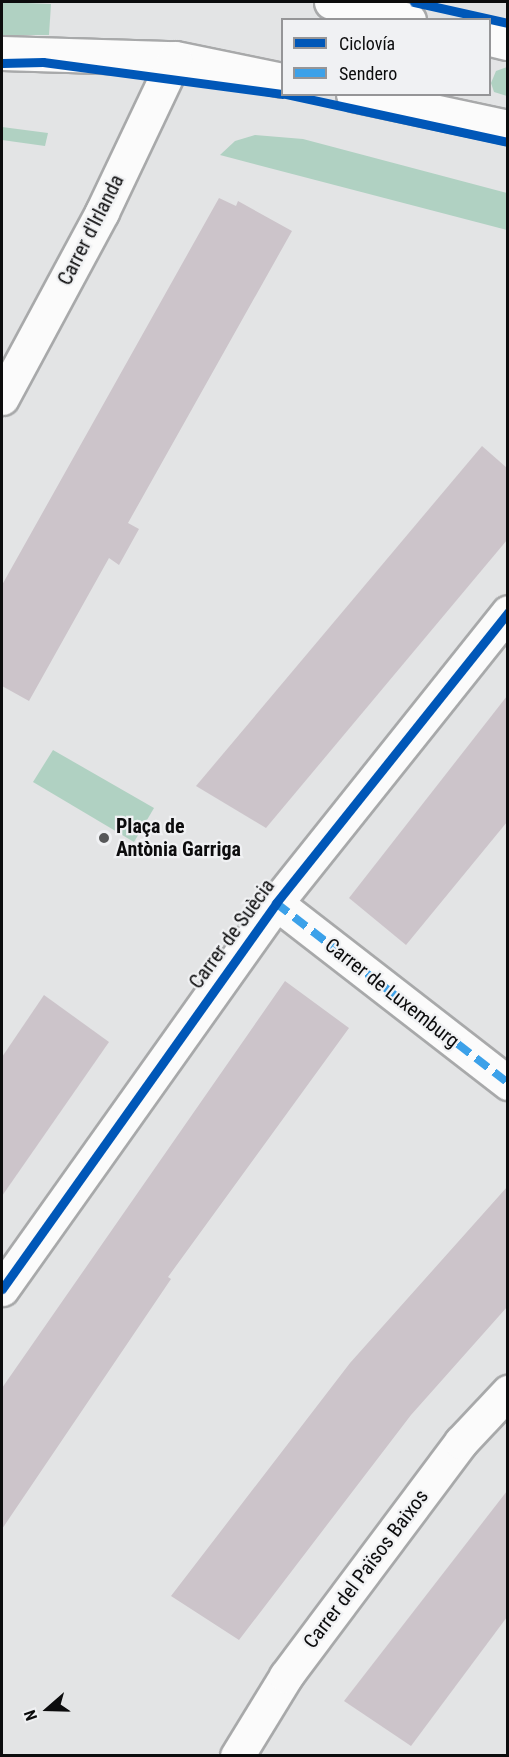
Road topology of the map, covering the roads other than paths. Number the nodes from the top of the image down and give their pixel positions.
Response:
1 (325, 2) edge
2 (332, 2) edge
3 (320, 18) edge
4 (400, 18) edge
5 (491, 39) edge
6 (507, 43) edge
7 (2, 52) edge
8 (175, 57) junction
9 (281, 88) edge
10 (362, 96) edge
11 (507, 127) edge
12 (2, 398) edge
13 (507, 612) edge
14 (276, 903) junction
15 (507, 1083) edge
16 (2, 1289) edge
17 (507, 1392) edge
18 (237, 1755) edge

1 - 3 street
2 - 4 street
5 - 6 street
7 - 8 street
8 - 9 street
8 - 12 street, Carrer d'Irlanda
10 - 11 street
13 - 14 street, Carrer de Suècia
14 - 15 street, Carrer de Luxemburg
14 - 16 street, Carrer de Suècia
17 - 18 street, Carrer del Països Baixos

